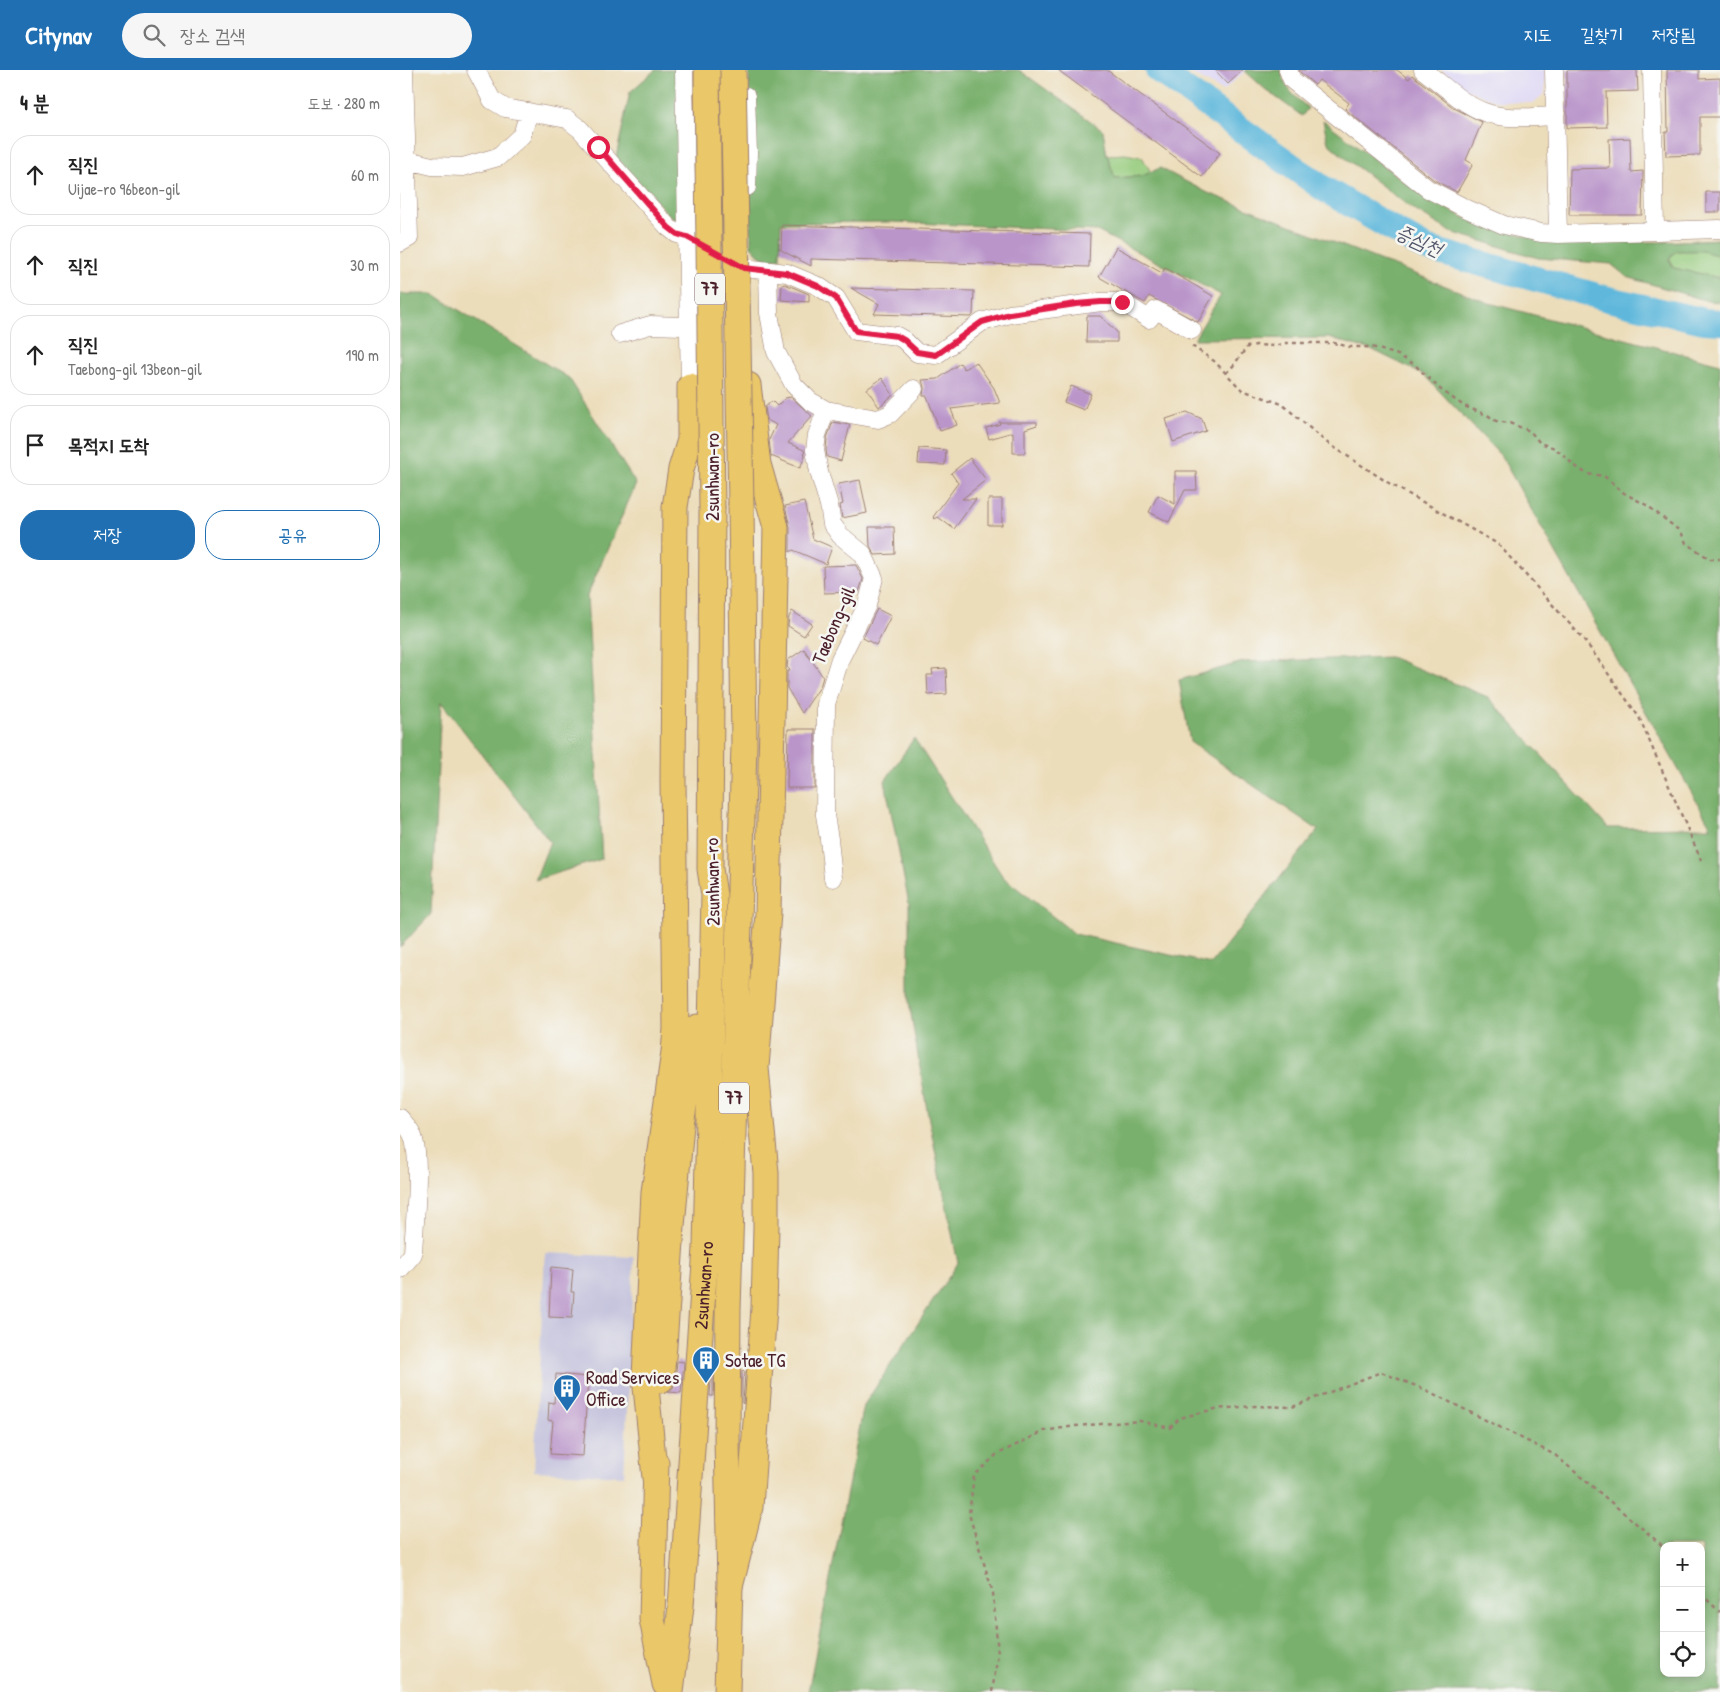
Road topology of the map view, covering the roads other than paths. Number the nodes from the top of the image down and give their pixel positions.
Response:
1 (404, 70) edge
2 (476, 70) edge
3 (684, 70) edge
4 (707, 70) edge
5 (732, 70) edge
6 (745, 70) edge
7 (1288, 70) edge
8 (1423, 70) edge
9 (1554, 70) edge
10 (1652, 70) edge
11 (529, 112) junction
12 (1554, 116) junction
13 (404, 148) edge
14 (404, 192) edge
15 (1720, 229) edge
16 (1655, 231) junction
17 (1558, 234) junction
18 (684, 236) junction
19 (400, 243) edge
20 (744, 268) junction
21 (768, 272) junction
22 (682, 326) junction
23 (620, 334) dead end
24 (1191, 337) road end
25 (682, 350) dead end
26 (748, 385) joint
27 (690, 386) joint
28 (914, 388) dead end
29 (826, 410) junction
30 (710, 869) junction
31 (833, 878) dead end
32 (400, 1118) edge
33 (417, 1166) junction
34 (400, 1185) edge
35 (400, 1269) edge
36 (655, 1478) junction
37 (730, 1587) junction
38 (666, 1692) edge
39 (671, 1692) edge
40 (727, 1692) edge

1 - 13 street
2 - 11 street
3 - 18 street
4 - 30 highway, 2sunhwan-ro / 77, bridge
5 - 37 highway, 2sunhwan-ro / 77, bridge
6 - 20 street
7 - 17 street
8 - 12 street
9 - 12 street
10 - 16 street
11 - 13 street
11 - 18 street
12 - 17 street
13 - 14 street
14 - 19 street
15 - 16 street
16 - 17 street
18 - 20 street
18 - 22 street
18 - 27 street
20 - 21 street
20 - 26 street
21 - 24 street
21 - 29 street
22 - 23 street
22 - 25 street
26 - 37 highway
27 - 36 highway
28 - 29 street
29 - 31 street, Taebong-gil
30 - 36 highway, 77
30 - 39 highway, 2sunhwan-ro / 77
32 - 33 street
33 - 34 street
33 - 35 street
36 - 38 highway, 77
37 - 40 highway, 2sunhwan-ro / 77

